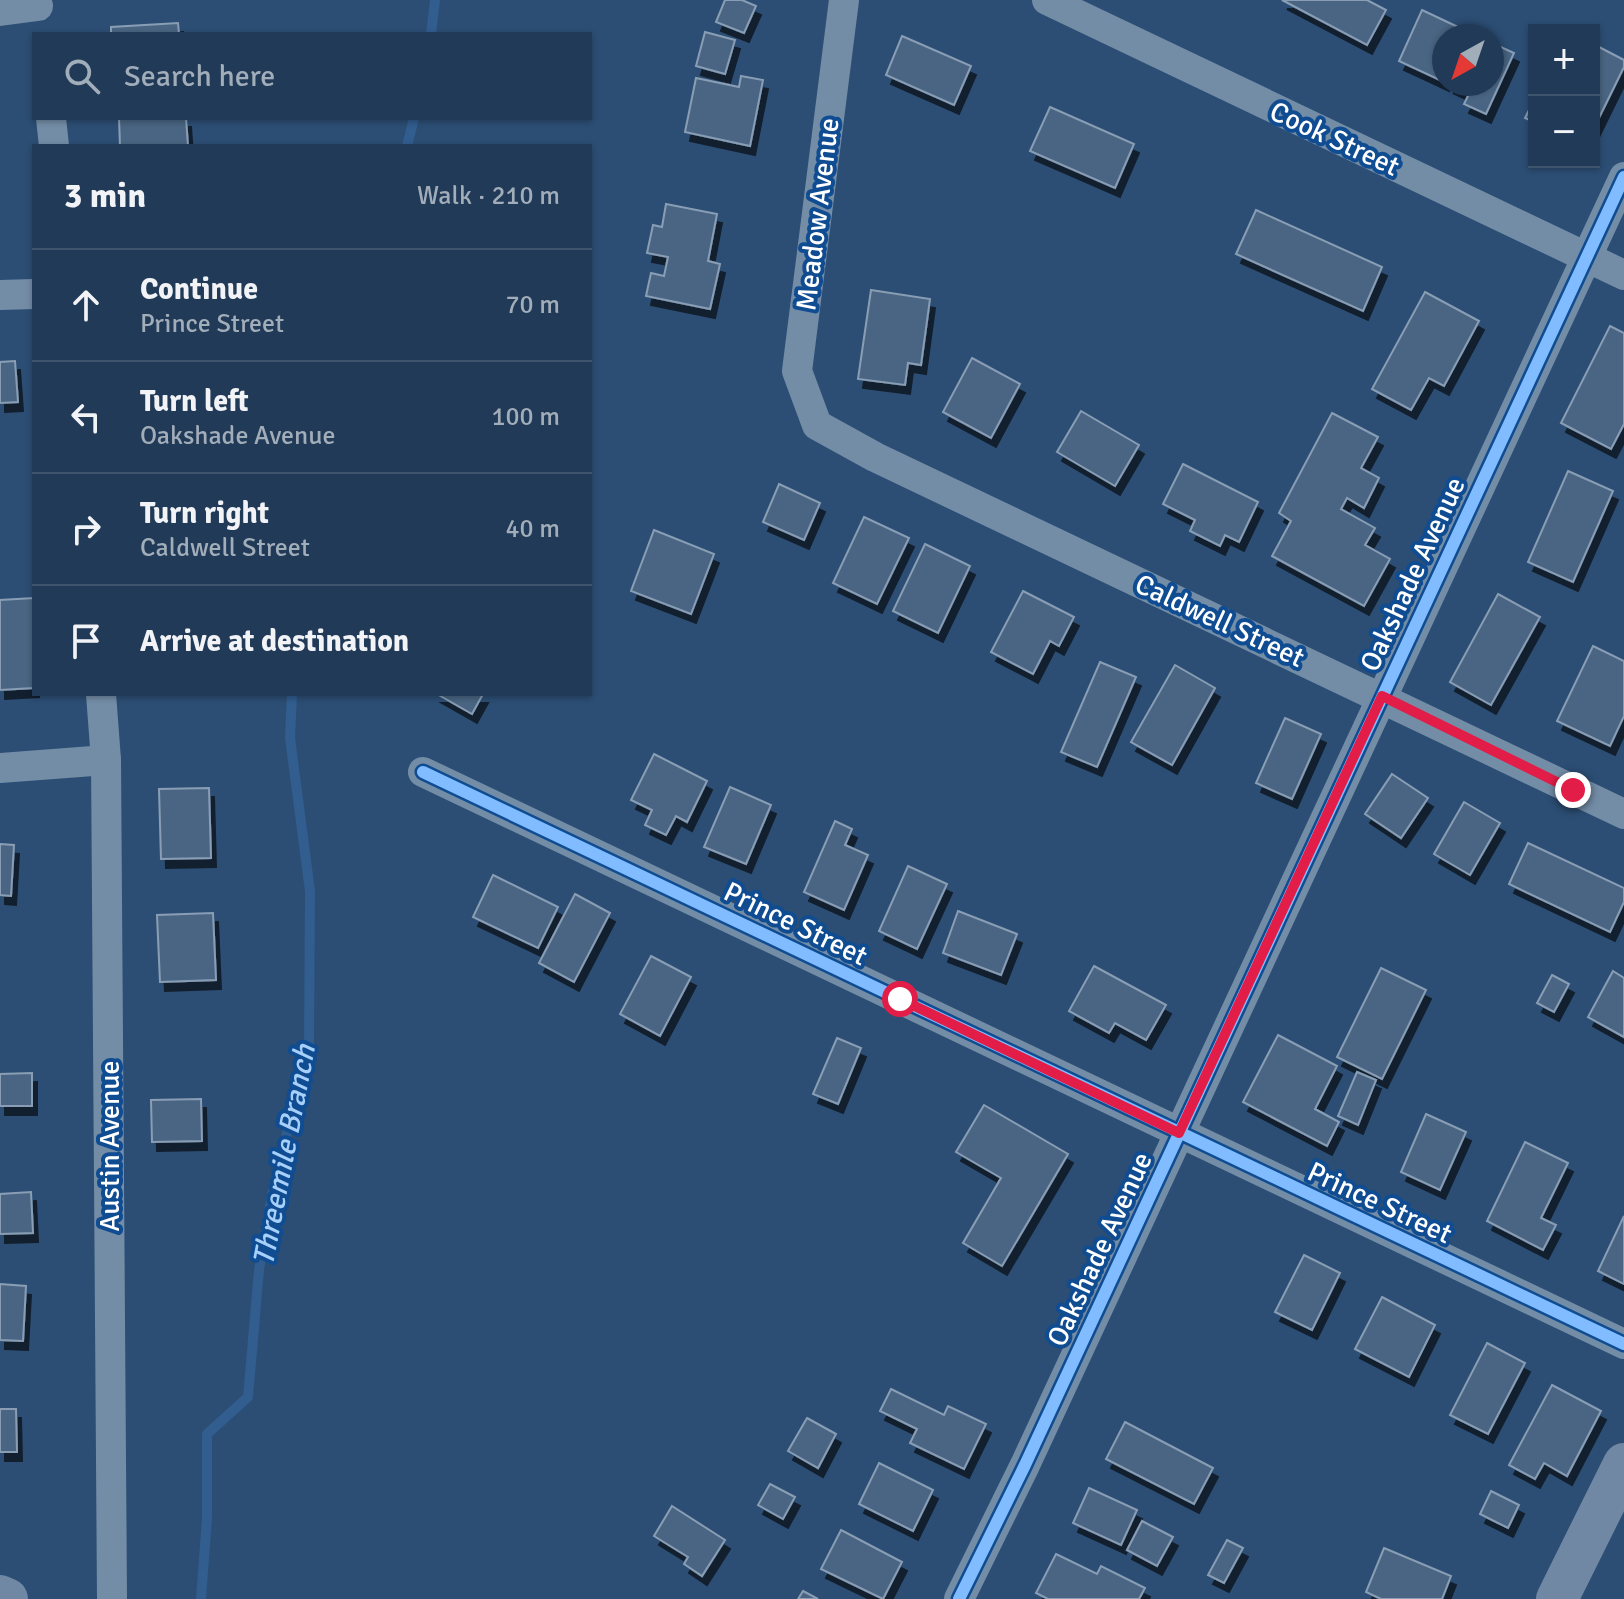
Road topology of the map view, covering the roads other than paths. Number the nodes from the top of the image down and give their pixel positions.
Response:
1 (844, 0) edge
2 (1047, 0) edge
3 (0, 11) edge
4 (39, 13) edge
5 (51, 120) edge
6 (54, 144) edge
7 (1624, 177) edge
8 (1586, 257) junction
9 (1624, 275) edge
10 (32, 294) edge
11 (0, 295) edge
12 (817, 425) joint
13 (101, 696) edge
14 (1382, 696) junction
15 (106, 760) junction
16 (0, 768) edge
17 (423, 772) dead end
18 (1624, 814) edge
19 (1179, 1133) junction
20 (1624, 1344) edge
21 (1624, 1464) edge
22 (0, 1596) edge
23 (7, 1599) edge
24 (112, 1599) edge
25 (959, 1599) edge
26 (1557, 1599) edge

1 - 12 street, Meadow Avenue
2 - 8 street, Cook Street
3 - 4 street
5 - 6 street
7 - 8 street, Oakshade Avenue
8 - 9 street, Cook Street
8 - 14 street, Oakshade Avenue
10 - 11 street
12 - 14 street, Caldwell Street
13 - 15 street, Austin Avenue
14 - 18 street, Caldwell Street
14 - 19 street, Oakshade Avenue
15 - 16 street
15 - 24 street, Austin Avenue
17 - 19 street, Prince Street
19 - 20 street, Prince Street
19 - 25 street, Oakshade Avenue
21 - 26 street
22 - 23 street

